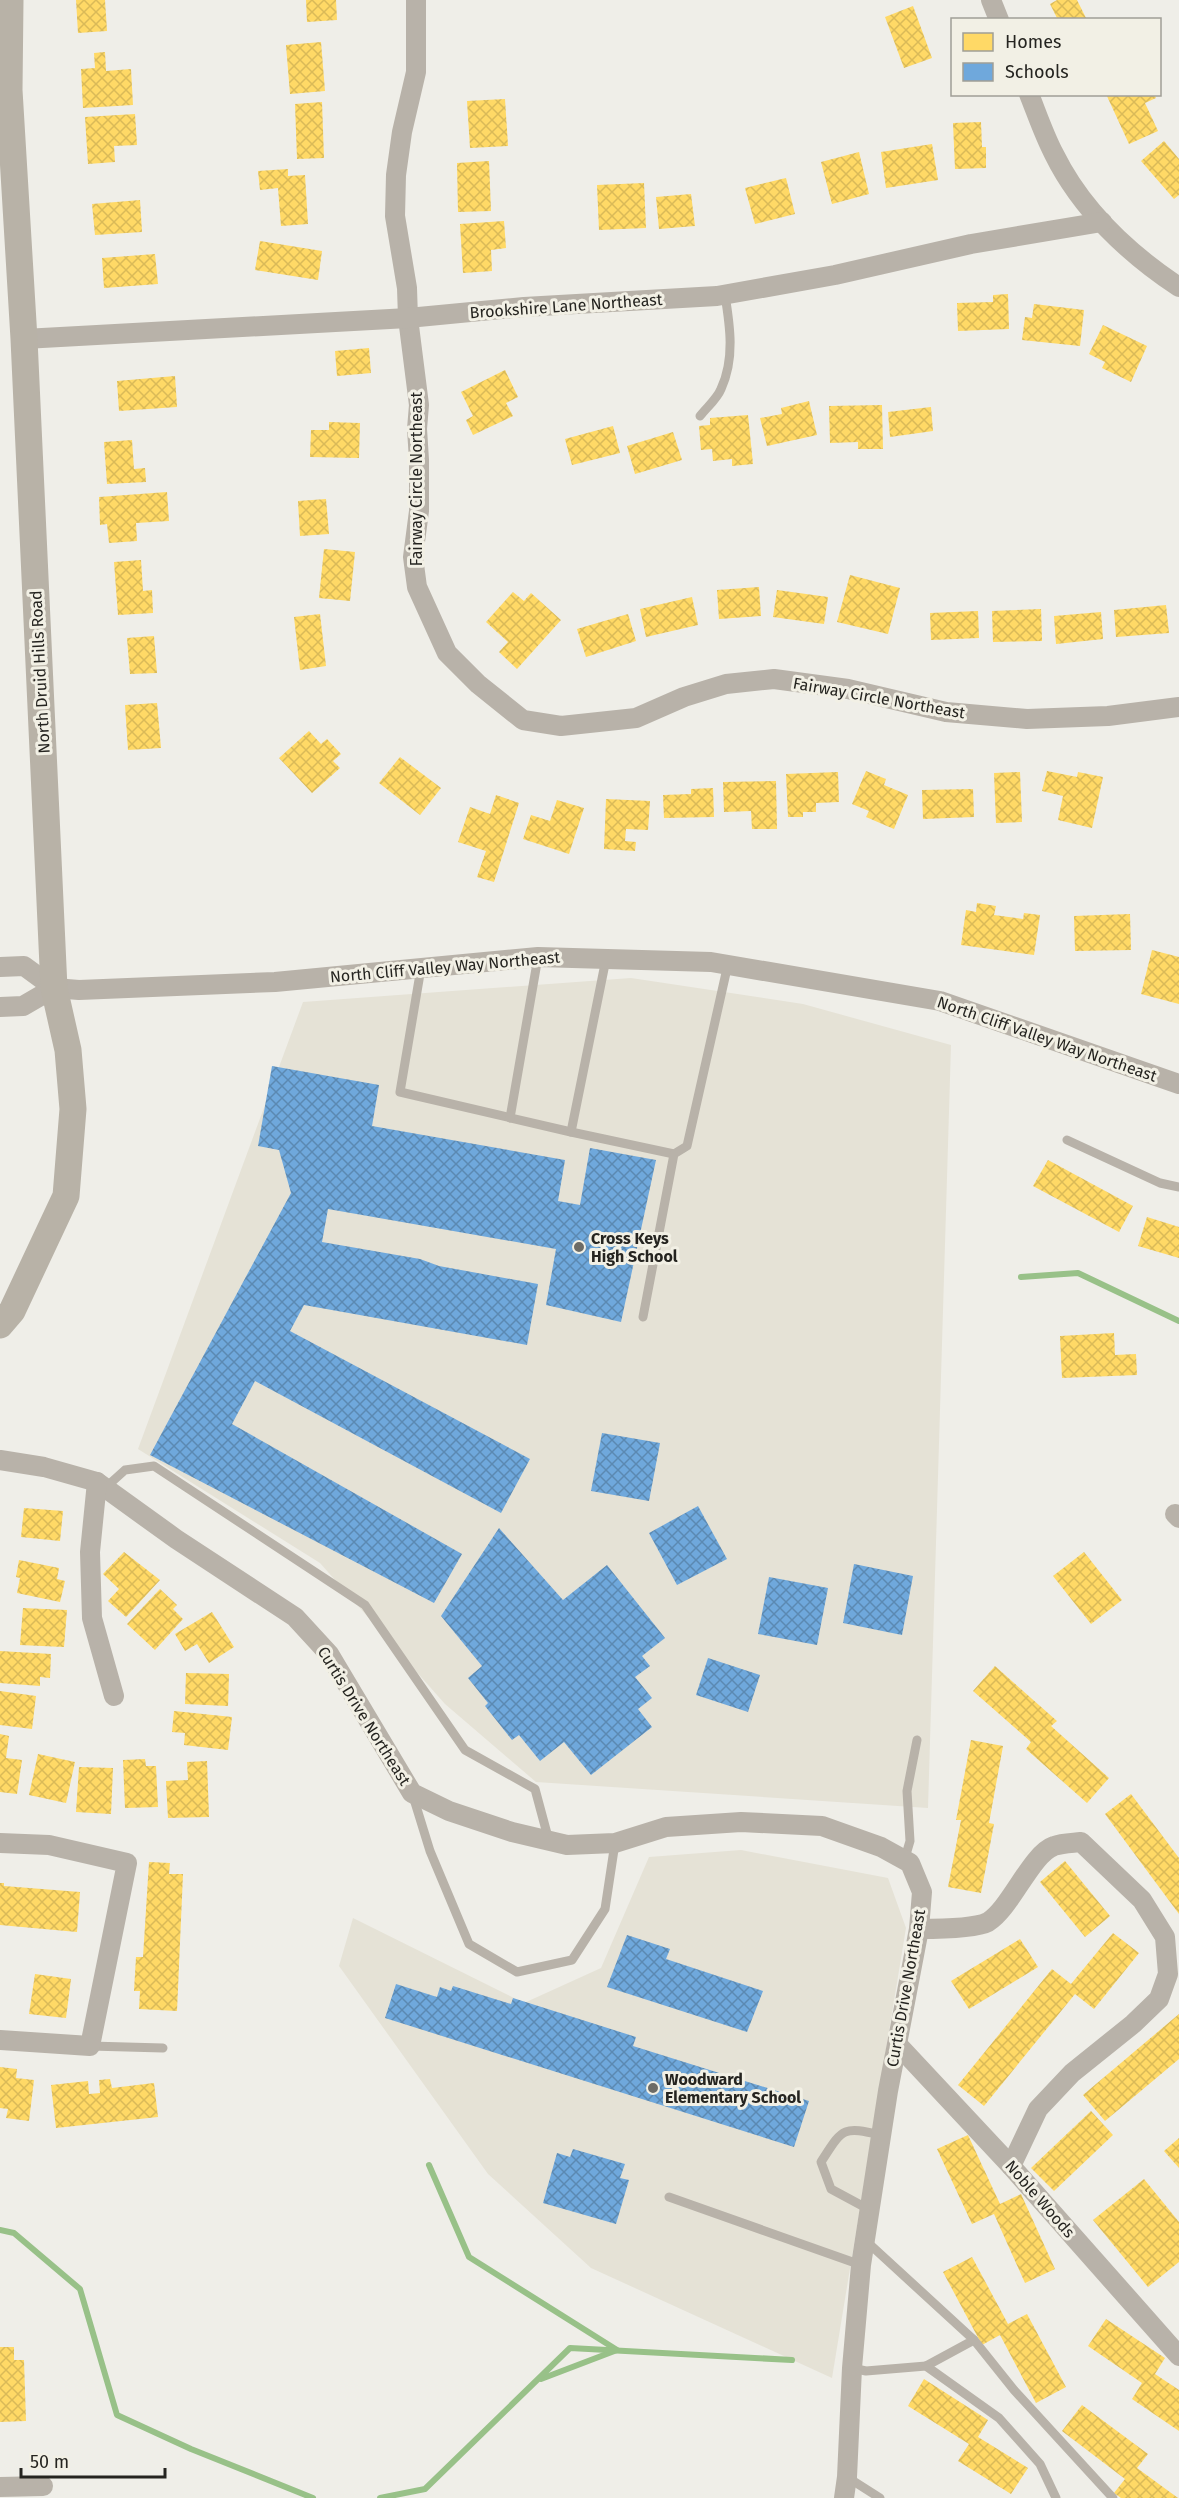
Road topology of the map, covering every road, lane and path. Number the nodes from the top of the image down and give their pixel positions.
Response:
1 (10, 0) edge
2 (416, 0) edge
3 (991, 0) edge
4 (998, 18) edge
5 (1030, 96) edge
6 (1102, 222) junction
7 (1179, 287) edge
8 (725, 294) junction
9 (408, 318) junction
10 (24, 339) junction
11 (700, 416) dead end
12 (1179, 707) edge
13 (538, 957) junction
14 (606, 959) junction
15 (728, 964) junction
16 (0, 967) edge
17 (421, 968) junction
18 (54, 988) junction
19 (0, 1007) edge
20 (1179, 1084) edge
21 (510, 1118) junction
22 (571, 1132) junction
23 (1067, 1140) dead end
24 (674, 1154) junction
25 (1179, 1187) edge
26 (643, 1317) dead end
27 (0, 1325) edge
28 (0, 1460) edge
29 (101, 1485) junction
30 (114, 1696) dead end
31 (917, 1740) dead end
32 (412, 1793) junction
33 (549, 1841) junction
34 (0, 1843) edge
35 (615, 1843) junction
36 (905, 1858) junction
37 (919, 1929) junction
38 (0, 2040) edge
39 (898, 2045) junction
40 (90, 2046) junction
41 (163, 2048) dead end
42 (881, 2135) junction
43 (1011, 2166) junction
44 (669, 2196) dead end
45 (870, 2210) junction
46 (865, 2240) junction
47 (861, 2265) junction
48 (974, 2340) junction
49 (1179, 2356) edge
50 (926, 2366) junction
51 (852, 2368) junction
52 (847, 2477) junction
53 (43, 2486) dead end
54 (0, 2487) edge
55 (844, 2498) edge
56 (880, 2498) edge
57 (1056, 2498) edge
58 (1113, 2498) edge

1 - 10 main road, North Druid Hills Road
2 - 9 street, Fairway Circle Northeast
3 - 4 street
5 - 6 street
6 - 7 street
6 - 8 street, Brookshire Lane Northeast
8 - 9 street, Brookshire Lane Northeast
8 - 11 lane
9 - 10 street, Brookshire Lane Northeast
9 - 12 street, Fairway Circle Northeast
10 - 18 main road, North Druid Hills Road
13 - 14 street, North Cliff Valley Way Northeast
13 - 17 street, North Cliff Valley Way Northeast
13 - 21 lane
14 - 15 street, North Cliff Valley Way Northeast
14 - 22 lane
15 - 20 street, North Cliff Valley Way Northeast
15 - 24 lane
16 - 18 street
17 - 18 street, North Cliff Valley Way Northeast
17 - 21 lane
18 - 19 street
18 - 27 main road, North Druid Hills Road
21 - 22 lane
22 - 24 lane
23 - 25 lane
24 - 26 lane
28 - 29 street, Curtis Drive Northeast
29 - 30 street
29 - 32 street, Curtis Drive Northeast
29 - 33 lane
31 - 36 lane
32 - 33 street, Curtis Drive Northeast
32 - 35 lane
33 - 35 street, Curtis Drive Northeast
34 - 40 street
35 - 36 street, Curtis Drive Northeast
36 - 37 street, Curtis Drive Northeast
37 - 39 street, Curtis Drive Northeast
37 - 43 street
38 - 40 street
39 - 42 street, Curtis Drive Northeast
39 - 43 street, Noble Woods
40 - 41 lane
42 - 45 street, Curtis Drive Northeast
42 - 45 lane
43 - 49 street, Noble Woods
44 - 47 lane
45 - 46 street, Curtis Drive Northeast
46 - 47 street, Curtis Drive Northeast
46 - 48 lane
47 - 51 street, Curtis Drive Northeast
48 - 50 lane
48 - 58 lane
50 - 51 lane
50 - 57 lane
51 - 52 street, Curtis Drive Northeast
52 - 55 street, Curtis Drive Northeast
52 - 56 lane
53 - 54 street

